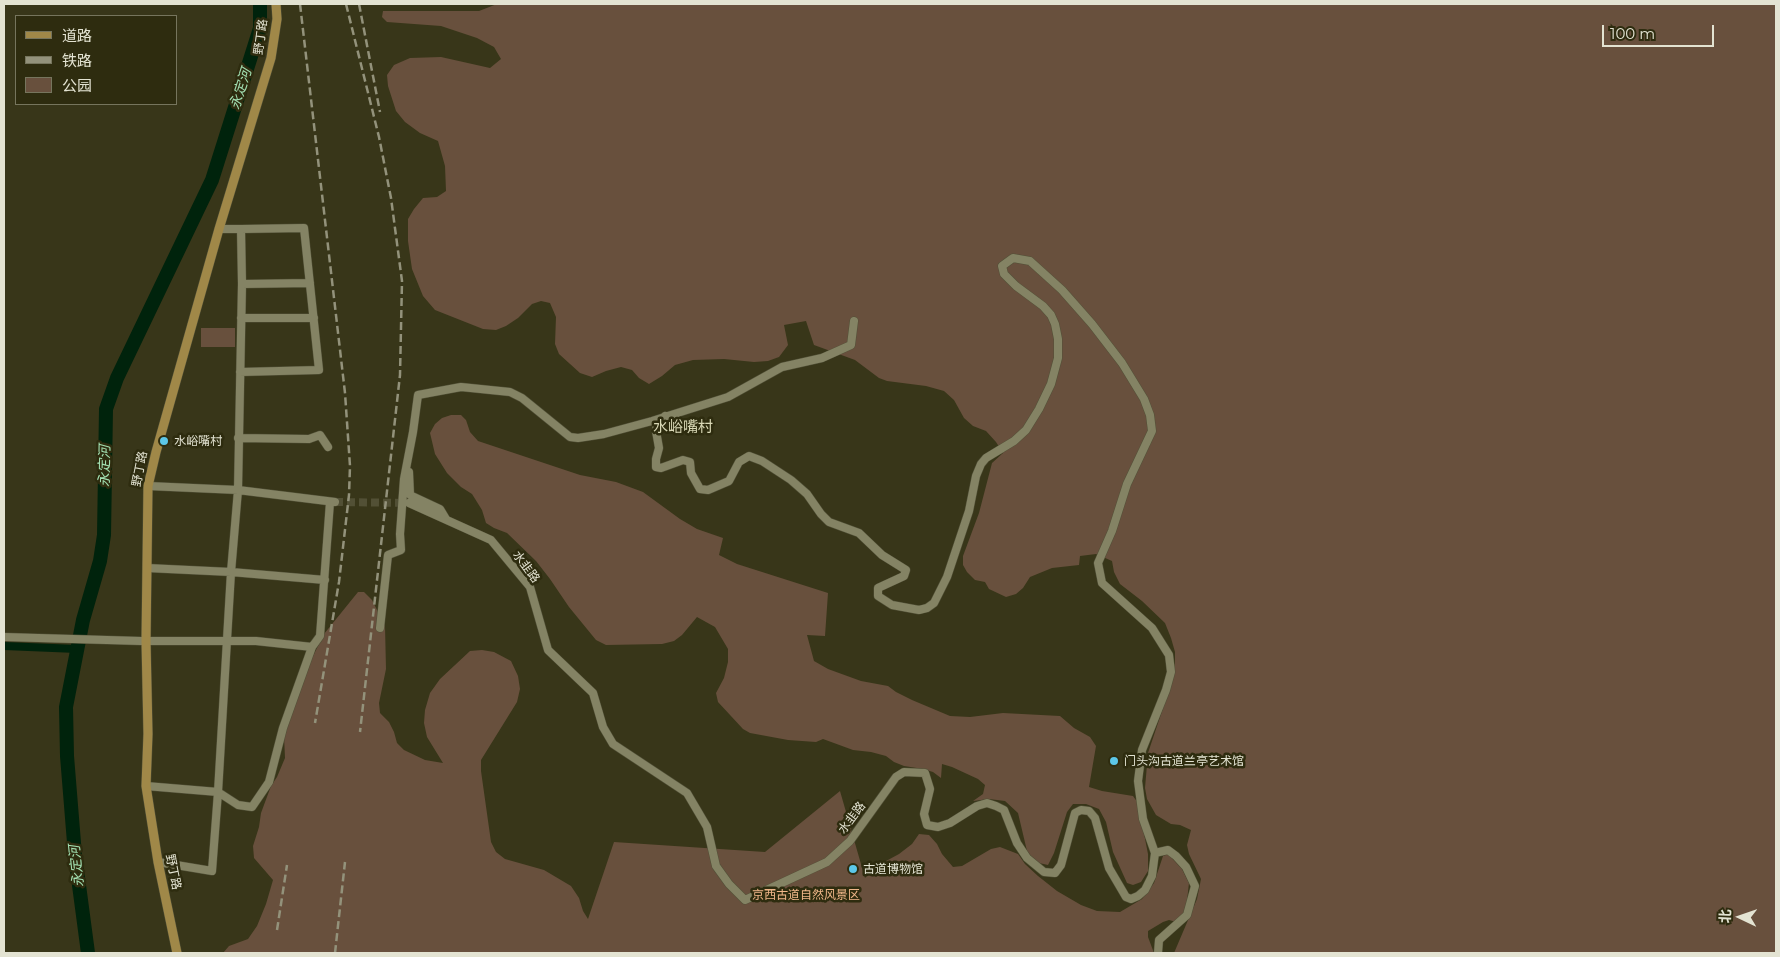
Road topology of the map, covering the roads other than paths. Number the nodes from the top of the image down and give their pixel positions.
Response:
1 (276, 4) edge
2 (219, 229) junction
3 (241, 229) junction
4 (310, 283) junction
5 (242, 284) junction
6 (241, 318) junction
7 (314, 318) junction
8 (854, 321) dead end
9 (240, 372) junction
10 (665, 416) junction
11 (238, 438) junction
12 (328, 447) dead end
13 (408, 459) junction
14 (148, 486) junction
15 (238, 490) junction
16 (409, 503) tunnel mouth
17 (446, 519) junction
18 (147, 568) junction
19 (231, 572) junction
20 (325, 580) junction
21 (380, 628) dead end
22 (6, 637) edge
23 (227, 640) junction
24 (144, 641) junction
25 (312, 648) junction
26 (146, 786) junction
27 (218, 792) junction
28 (1155, 853) junction
29 (158, 862) junction
30 (177, 953) edge
31 (1158, 953) edge

1 - 2 main road, 野丁路
2 - 3 street
2 - 14 main road, 野丁路
3 - 4 street
3 - 5 street
4 - 5 street
4 - 7 street
5 - 6 street
6 - 7 street
6 - 9 street
7 - 9 street
8 - 10 street
9 - 11 street
10 - 13 street
10 - 28 street
11 - 12 street
11 - 15 street
13 - 17 street
13 - 21 street
14 - 15 street
14 - 18 main road, 野丁路
15 - 19 street
15 - 20 street
16 - 17 street, 水韭路
17 - 28 street, 水韭路
18 - 19 street
18 - 24 main road, 野丁路
19 - 20 street
19 - 23 street
20 - 25 street
22 - 24 street
23 - 24 street
23 - 25 street
23 - 27 street
24 - 26 main road, 野丁路
25 - 27 street
26 - 27 street
26 - 29 main road, 野丁路
27 - 29 street
28 - 31 street
29 - 30 main road, 野丁路

